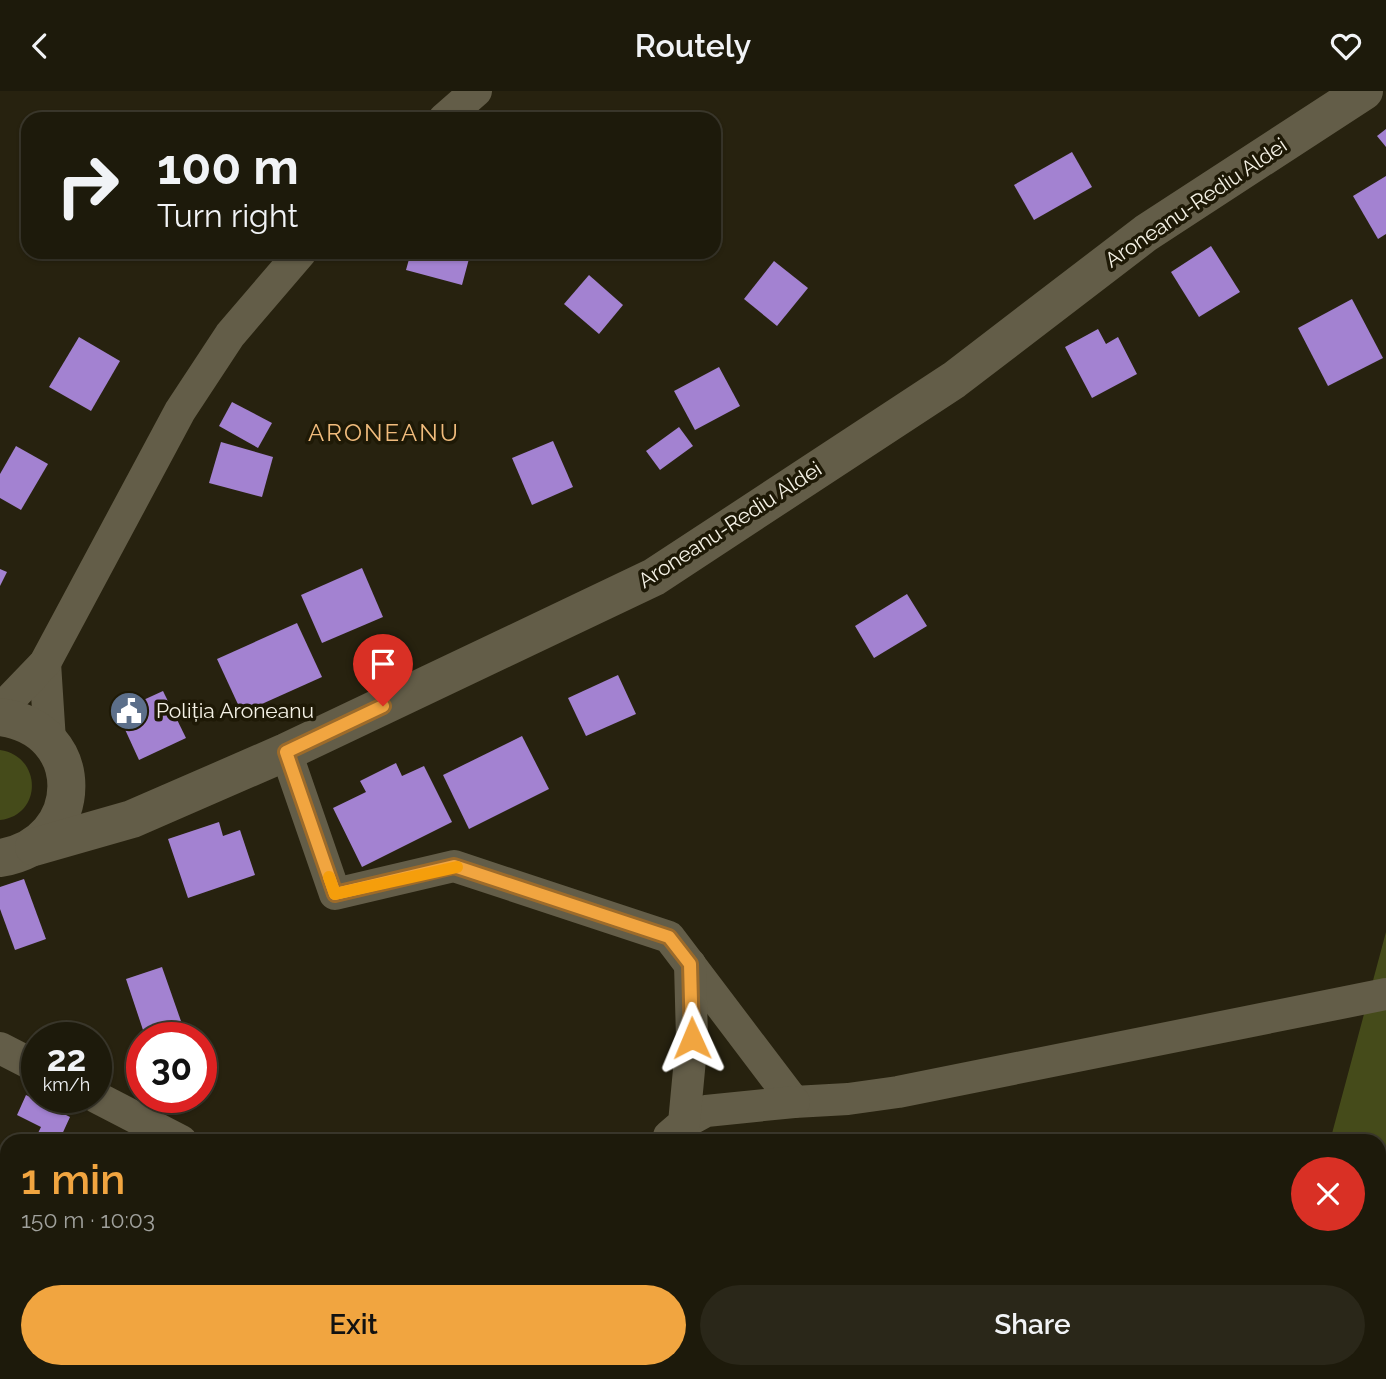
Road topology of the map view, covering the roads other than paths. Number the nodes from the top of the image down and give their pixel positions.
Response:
1 (476, 91) edge
2 (1364, 91) edge
3 (452, 112) edge
4 (294, 259) edge
5 (44, 663) junction
6 (0, 710) edge
7 (0, 717) edge
8 (50, 741) junction
9 (286, 752) junction
10 (66, 797) junction
11 (132, 819) junction
12 (17, 853) edge
13 (690, 964) junction
14 (1386, 994) edge
15 (0, 1048) edge
16 (21, 1059) edge
17 (793, 1102) junction
18 (112, 1105) edge
19 (676, 1132) edge
20 (167, 1134) edge

1 - 3 street
2 - 9 street, Aroneanu-Rediu Aldei
4 - 5 street
5 - 6 street
5 - 8 street
7 - 8 street
8 - 10 street
9 - 11 street, Aroneanu-Rediu Aldei
9 - 13 street
10 - 11 street
10 - 12 street
11 - 12 street, Aroneanu-Rediu Aldei
13 - 17 street
13 - 19 street
14 - 17 street
15 - 16 street
17 - 19 street
18 - 20 street

